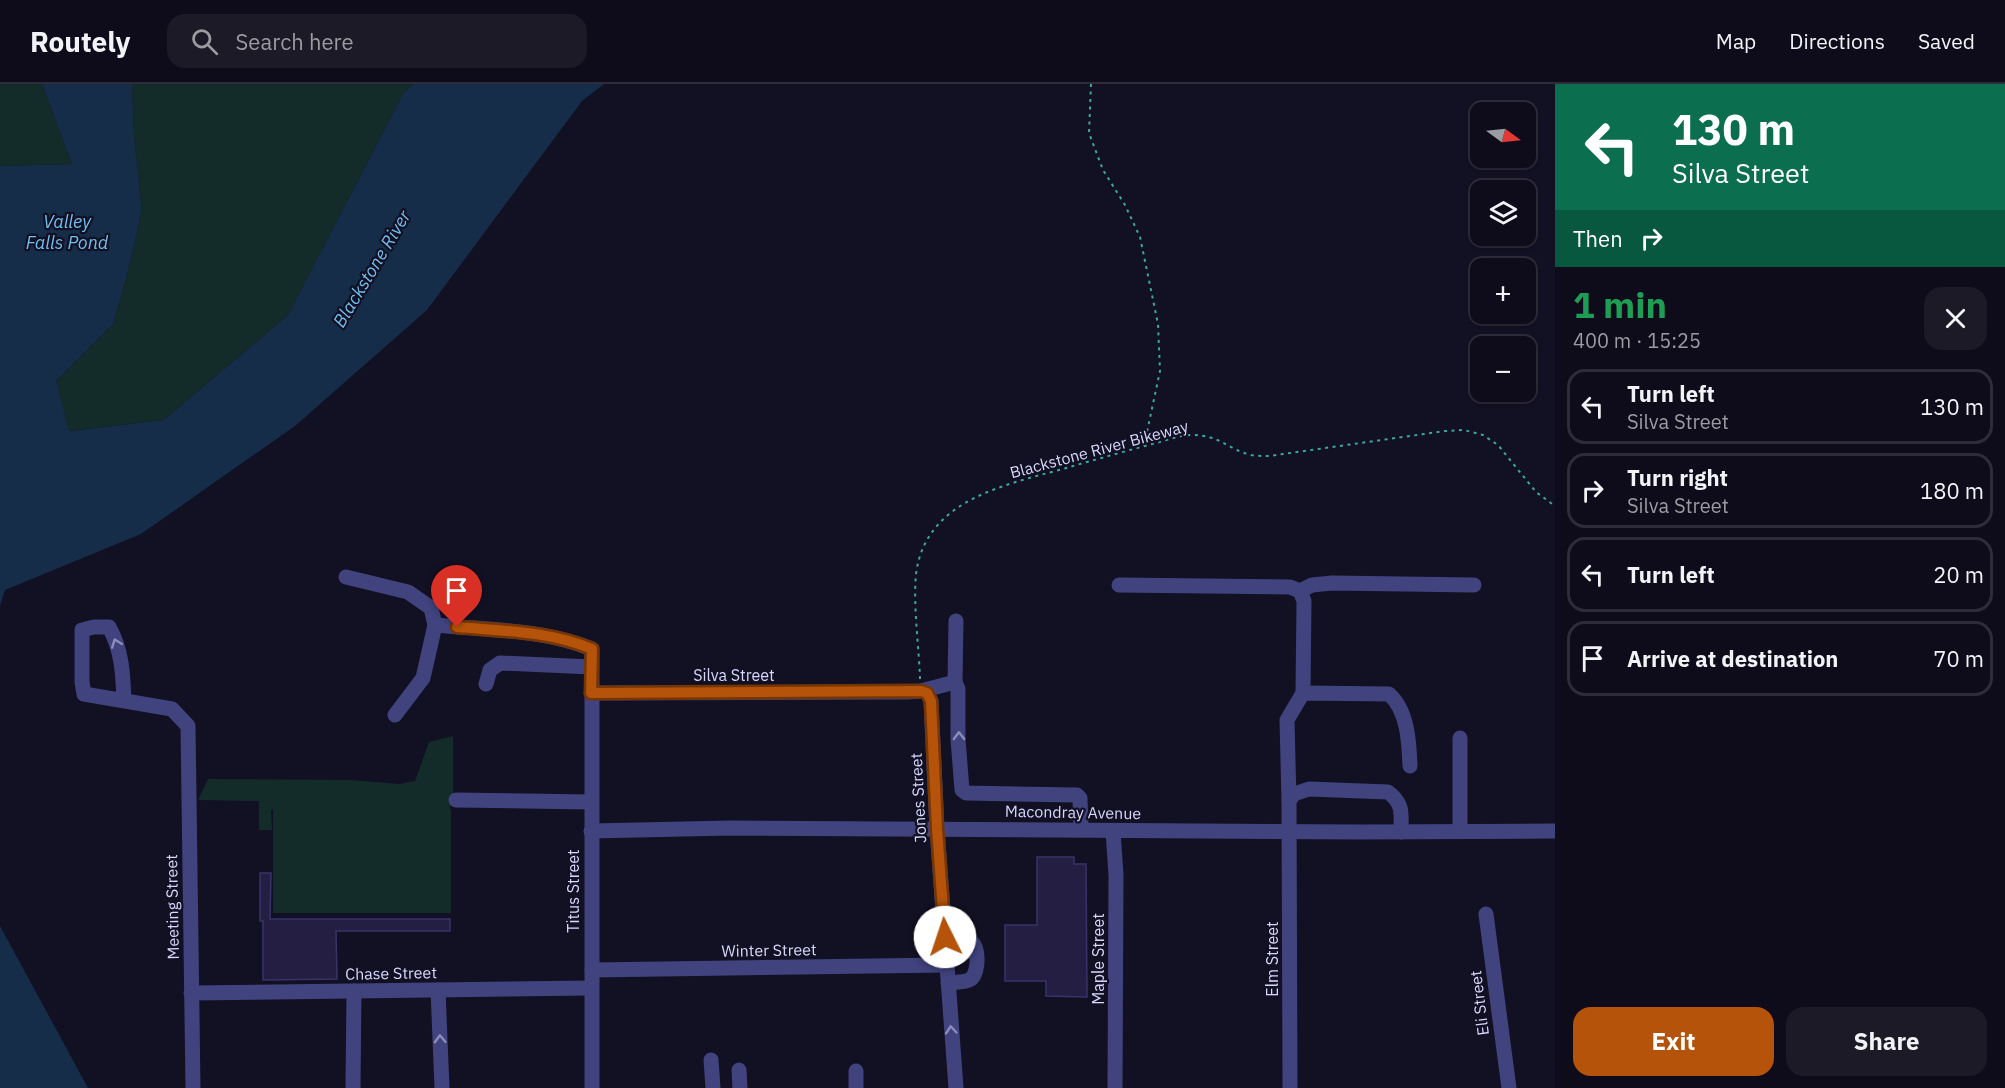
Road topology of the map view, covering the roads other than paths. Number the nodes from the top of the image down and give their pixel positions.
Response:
1 (346, 577) dead end
2 (1119, 585) dead end
3 (1474, 585) dead end
4 (1300, 591) junction
5 (956, 621) dead end
6 (435, 625) junction
7 (592, 667) junction
8 (955, 682) junction
9 (486, 684) dead end
10 (921, 691) junction
11 (591, 693) junction
12 (1303, 693) junction
13 (124, 700) junction
14 (395, 715) dead end
15 (1460, 738) dead end
16 (1410, 766) dead end
17 (456, 800) dead end
18 (1289, 801) junction
19 (591, 802) junction
20 (937, 829) junction
21 (1081, 830) junction
22 (591, 831) junction
23 (1113, 831) junction
24 (1290, 831) junction
25 (1460, 831) junction
26 (1555, 831) edge
27 (1401, 832) junction
28 (1486, 914) dead end
29 (945, 940) junction
30 (946, 965) junction
31 (592, 970) junction
32 (948, 983) junction
33 (591, 988) junction
34 (438, 990) junction
35 (354, 991) junction
36 (191, 993) junction
37 (711, 1060) dead end
38 (739, 1070) dead end
39 (856, 1071) dead end
40 (193, 1088) edge
41 (353, 1088) edge
42 (442, 1088) edge
43 (592, 1088) edge
44 (713, 1088) edge
45 (740, 1088) edge
46 (856, 1088) edge
47 (956, 1088) edge
48 (1115, 1088) edge
49 (1290, 1088) edge
50 (1509, 1088) edge

1 - 6 street
2 - 4 street
3 - 4 street
4 - 12 street
5 - 8 street
6 - 7 street
6 - 14 street
7 - 9 street
7 - 11 street
8 - 10 street, Silva Street
21 -> 8 street
10 - 11 street, Silva Street
10 - 20 street, Jones Street
11 - 19 street, Titus Street
12 - 16 street
12 - 18 street, Elm Street
13 -> 13 street
13 - 36 street, Meeting Street
15 - 25 street
17 - 19 street
18 - 24 street, Elm Street
18 - 27 street
19 - 22 street, Titus Street
20 - 21 street, Macondray Avenue
20 - 22 street, Macondray Avenue
20 - 29 street, Jones Street
21 - 23 street, Macondray Avenue
22 - 31 street, Titus Street
23 - 24 street, Macondray Avenue
23 - 48 street, Maple Street
24 - 27 street, Macondray Avenue
24 - 49 street, Elm Street
25 - 26 street, Macondray Avenue
25 - 27 street, Macondray Avenue
28 - 50 street, Eli Street
29 - 30 street, Jones Street
29 - 32 street
30 - 31 street, Winter Street
30 - 32 street, Jones Street
31 - 33 street, Titus Street
47 -> 32 street, Jones Street
33 - 34 street, Chase Street
33 - 43 street, Titus Street
34 - 35 street, Chase Street
42 -> 34 street
35 - 36 street, Chase Street
35 - 41 street
36 - 40 street, Meeting Street
37 - 44 street
38 - 45 street
39 - 46 street

